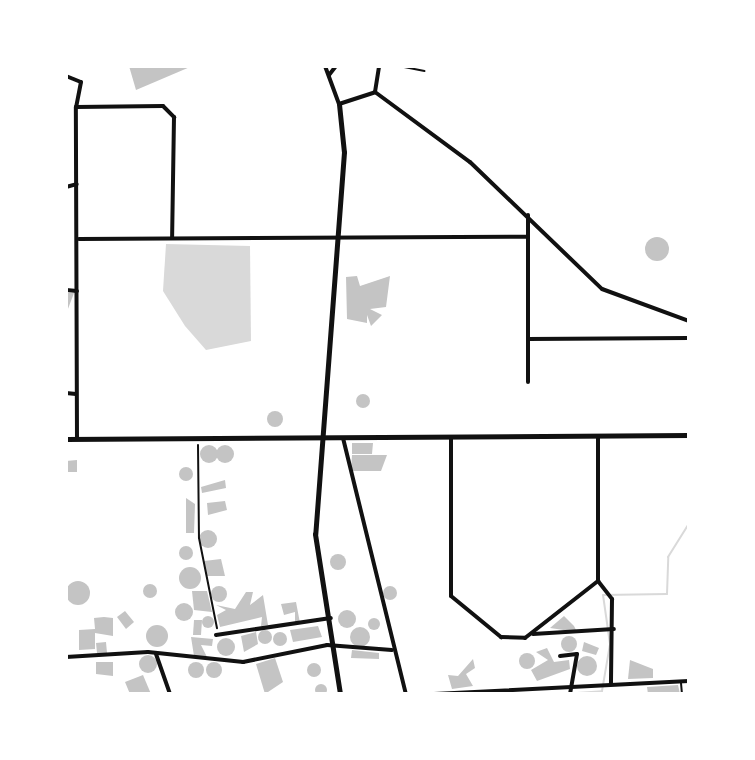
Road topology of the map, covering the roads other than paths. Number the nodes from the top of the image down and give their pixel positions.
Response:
1 (325, 66) edge
2 (336, 66) edge
3 (379, 66) edge
4 (329, 75) junction
5 (66, 76) edge
6 (375, 92) junction
7 (339, 104) junction
8 (76, 107) junction
9 (77, 184) junction
10 (66, 187) edge
11 (528, 215) junction
12 (528, 237) junction
13 (172, 238) junction
14 (336, 238) junction
15 (78, 239) junction
16 (66, 290) edge
17 (77, 291) junction
18 (689, 321) edge
19 (689, 338) edge
20 (528, 339) junction
21 (528, 382) dead end
22 (66, 393) edge
23 (76, 394) junction
24 (689, 435) edge
25 (598, 436) junction
26 (321, 438) junction
27 (343, 438) junction
28 (451, 438) junction
29 (66, 439) edge
30 (77, 439) junction
31 (598, 581) junction
32 (331, 618) junction
33 (614, 629) junction
34 (533, 634) junction
35 (216, 635) road end
36 (335, 645) junction
37 (392, 650) junction
38 (156, 654) junction
39 (560, 656) dead end
40 (66, 657) edge
41 (681, 680) junction
42 (689, 681) edge
43 (608, 684) junction
44 (569, 687) junction
45 (170, 694) edge
46 (340, 694) edge
47 (406, 694) edge
48 (434, 694) edge
49 (570, 694) edge
50 (682, 694) edge

1 - 4 street
2 - 4 street
3 - 6 street
4 - 7 street
5 - 8 street
6 - 7 street
6 - 11 street
7 - 14 street
8 - 9 street
8 - 13 street
9 - 10 street
9 - 15 street
11 - 12 street
11 - 18 street
12 - 14 street
12 - 20 street
13 - 14 street
13 - 15 street
14 - 26 street
15 - 17 street
16 - 17 street
17 - 23 street
19 - 20 street
20 - 21 street
22 - 23 street
23 - 30 street
24 - 25 street
25 - 28 street
25 - 31 street
26 - 27 street
26 - 30 street
26 - 32 street
27 - 28 street
27 - 37 street
28 - 34 street
29 - 30 street
31 - 33 street
31 - 34 street
32 - 35 street
32 - 36 street
33 - 34 street
33 - 43 street
36 - 37 street
36 - 38 street
36 - 46 street
37 - 47 street
38 - 40 street
38 - 45 street
39 - 44 street
41 - 42 street
41 - 43 street
41 - 50 lane
43 - 44 street
44 - 48 street
44 - 49 street

